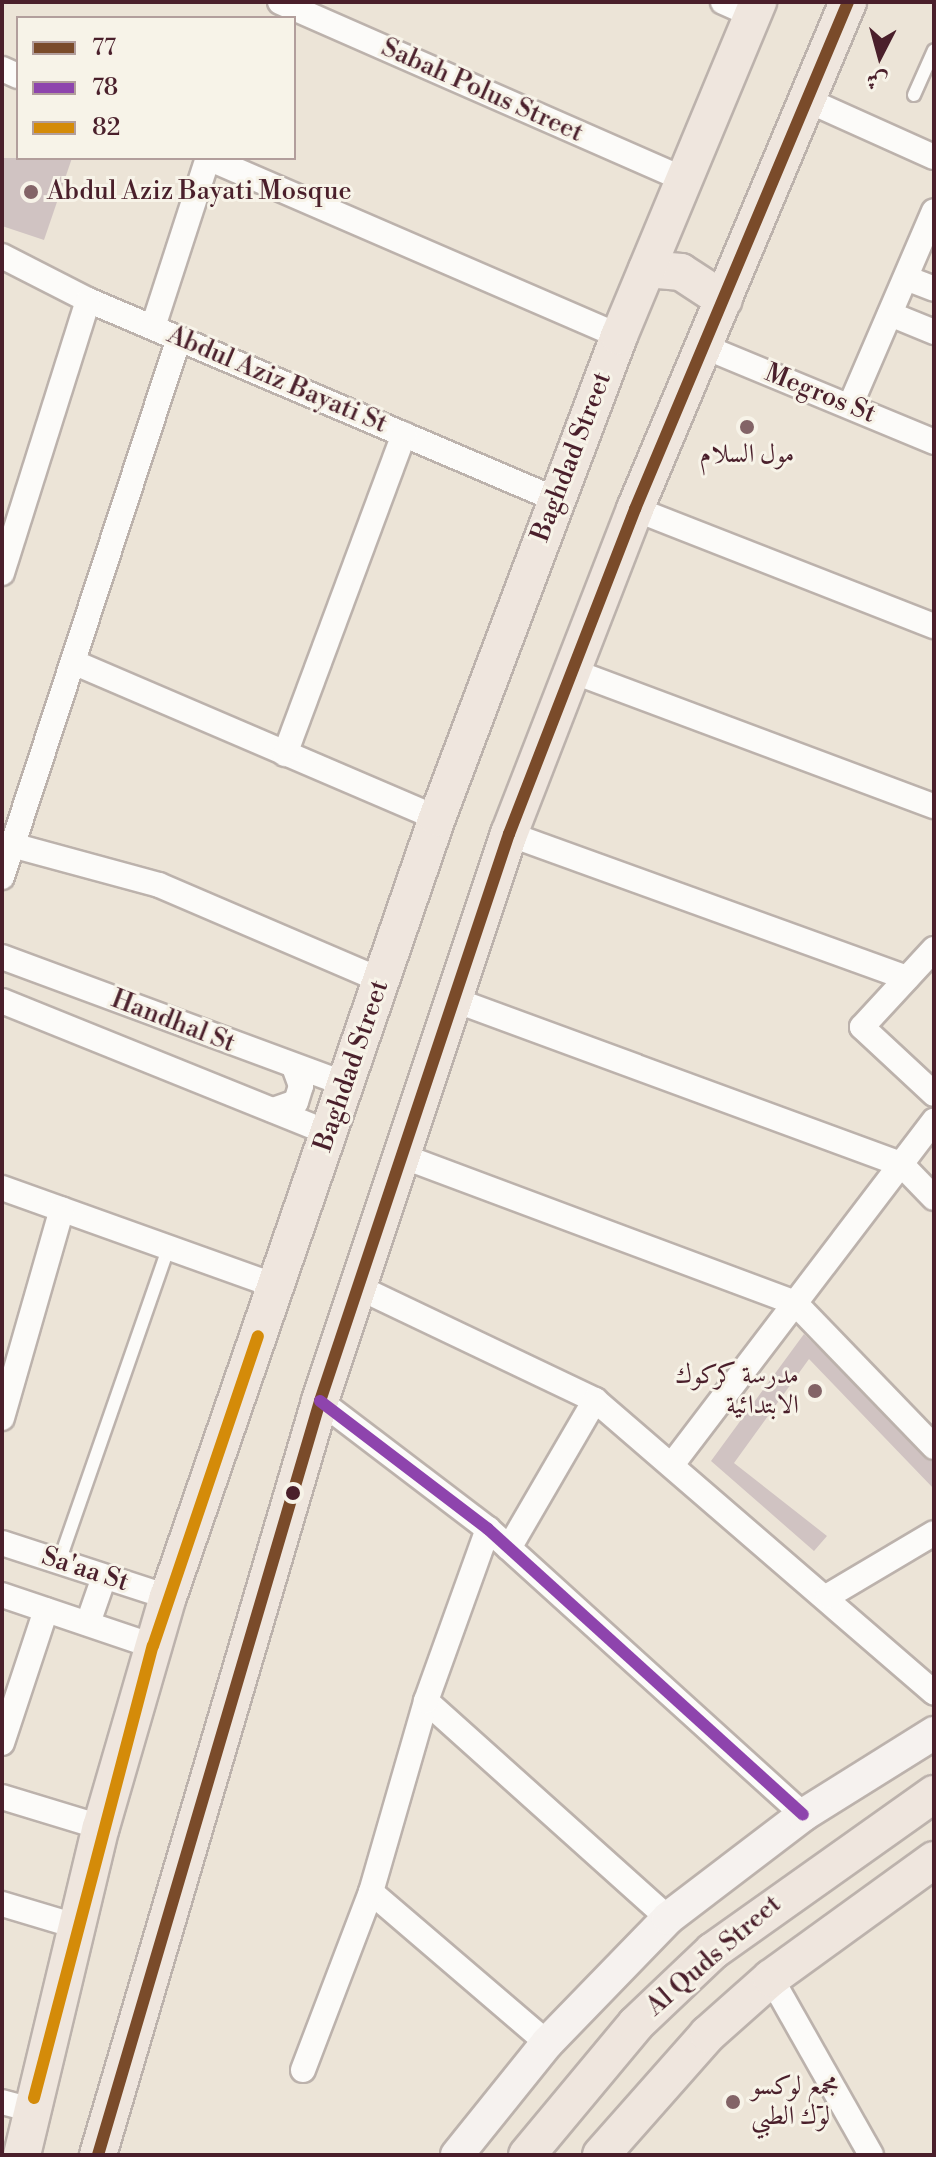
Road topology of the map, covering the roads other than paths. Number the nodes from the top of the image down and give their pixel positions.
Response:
1 (280, 2) edge
2 (848, 2) edge
3 (744, 6) edge
4 (934, 50) edge
5 (914, 95) dead end
6 (807, 100) junction
7 (934, 157) edge
8 (207, 160) edge
9 (213, 160) edge
10 (684, 179) junction
11 (934, 211) edge
12 (2, 256) edge
13 (647, 269) junction
14 (906, 278) junction
15 (934, 289) edge
16 (88, 300) junction
17 (724, 300) junction
18 (890, 314) junction
19 (153, 327) junction
20 (934, 332) edge
21 (619, 336) junction
22 (179, 338) junction
23 (705, 347) junction
24 (850, 406) junction
25 (404, 434) junction
26 (934, 442) edge
27 (555, 499) junction
28 (635, 509) junction
29 (2, 573) edge
30 (934, 626) edge
31 (73, 662) junction
32 (572, 671) junction
33 (285, 754) junction
34 (934, 806) edge
35 (437, 818) junction
36 (509, 834) junction
37 (12, 845) junction
38 (2, 877) edge
39 (934, 949) edge
40 (2, 957) edge
41 (907, 978) junction
42 (381, 980) junction
43 (452, 999) junction
44 (2, 1001) edge
45 (294, 1067) junction
46 (345, 1084) junction
47 (934, 1094) edge
48 (273, 1110) junction
49 (934, 1121) edge
50 (329, 1133) junction
51 (402, 1156) junction
52 (901, 1164) junction
53 (2, 1188) edge
54 (934, 1198) edge
55 (62, 1209) junction
56 (169, 1247) junction
57 (275, 1286) junction
58 (358, 1287) junction
59 (795, 1303) junction
60 (595, 1400) junction
61 (320, 1401) junction
62 (2, 1418) edge
63 (934, 1447) edge
64 (674, 1462) junction
65 (488, 1529) junction
66 (934, 1533) edge
67 (2, 1543) edge
68 (509, 1548) junction
69 (59, 1562) junction
70 (104, 1577) junction
71 (2, 1595) edge
72 (828, 1596) junction
73 (168, 1597) junction
74 (46, 1610) junction
75 (88, 1623) junction
76 (153, 1646) junction
77 (934, 1693) edge
78 (426, 1701) junction
79 (934, 1733) edge
80 (2, 1743) edge
81 (934, 1794) edge
82 (2, 1797) edge
83 (803, 1815) junction
84 (101, 1827) junction
85 (934, 1860) edge
86 (371, 1892) junction
87 (2, 1904) edge
88 (668, 1918) junction
89 (76, 1926) junction
90 (771, 1978) junction
91 (547, 2043) junction
92 (303, 2070) dead end
93 (17, 2106) edge
94 (22, 2155) edge
95 (98, 2155) edge
96 (457, 2155) edge
97 (527, 2155) edge
98 (601, 2155) edge
99 (871, 2155) edge

1 - 10 street, Sabah Polus Street
2 - 6 main road
3 - 10 main road, Baghdad Street
4 - 5 lane
6 - 7 street
6 - 17 main road
8 - 19 street
9 - 21 street
10 - 13 main road, Baghdad Street
11 - 14 street
12 - 16 street, Abdul Aziz Bayati St
13 - 17 main road
13 - 21 main road, Baghdad Street
14 - 15 street
14 - 18 street
16 - 19 street, Abdul Aziz Bayati St
16 - 29 street
17 - 23 main road
18 - 20 street
18 - 24 street
19 - 22 street, Abdul Aziz Bayati St
21 - 27 main road, Baghdad Street
22 - 25 street, Abdul Aziz Bayati St
22 - 31 street
23 - 24 street, Megros St
23 - 28 main road
24 - 26 street, Megros St
25 - 27 street, Abdul Aziz Bayati St
25 - 33 street
27 - 35 main road, Baghdad Street
28 - 30 street
28 - 32 main road
31 - 33 street
31 - 37 street
32 - 34 street
32 - 36 main road
33 - 35 street
35 - 42 main road, Baghdad Street
36 - 41 street
36 - 43 main road
37 - 38 street
37 - 42 street
39 - 41 street
40 - 45 street, Handhal St
41 - 47 street
42 - 46 main road, Baghdad Street
43 - 51 main road
43 - 52 street
44 - 48 street, Handhal St
45 - 46 street, Handhal St
45 - 48 street
46 - 50 main road, Baghdad Street
48 - 50 street, Handhal St
49 - 52 street
50 - 57 main road, Baghdad Street
51 - 58 main road
51 - 59 street
52 - 54 street
52 - 59 street
53 - 55 street
55 - 56 street
55 - 62 street
56 - 57 street
56 - 69 lane
57 - 73 main road, Baghdad Street
58 - 60 street
58 - 61 main road
59 - 63 street
59 - 64 street
60 - 64 street
60 - 68 street
61 - 65 street
61 - 95 main road
64 - 72 street
65 - 68 street
65 - 78 street
66 - 72 street
67 - 69 street, Sa'aa St
68 - 83 street
69 - 70 street, Sa'aa St
70 - 73 street, Sa'aa St
70 - 75 street
71 - 74 street, Sa'aa St
72 - 77 street
73 - 76 main road, Baghdad Street
74 - 75 street, Sa'aa St
74 - 80 street
75 - 76 street, Sa'aa St
76 - 84 main road, Baghdad Street
78 - 86 street
78 - 88 street
79 - 83 street
81 - 97 main road, Al Quds Street
82 - 84 street
83 - 88 street
84 - 89 main road, Baghdad Street
85 - 90 main road, Al Quds Street
86 - 91 street
86 - 92 street
87 - 89 street
88 - 91 street
89 - 93 main road, Baghdad Street
90 - 98 main road, Al Quds Street
90 - 99 street
91 - 96 street
93 - 94 main road, Baghdad Street

